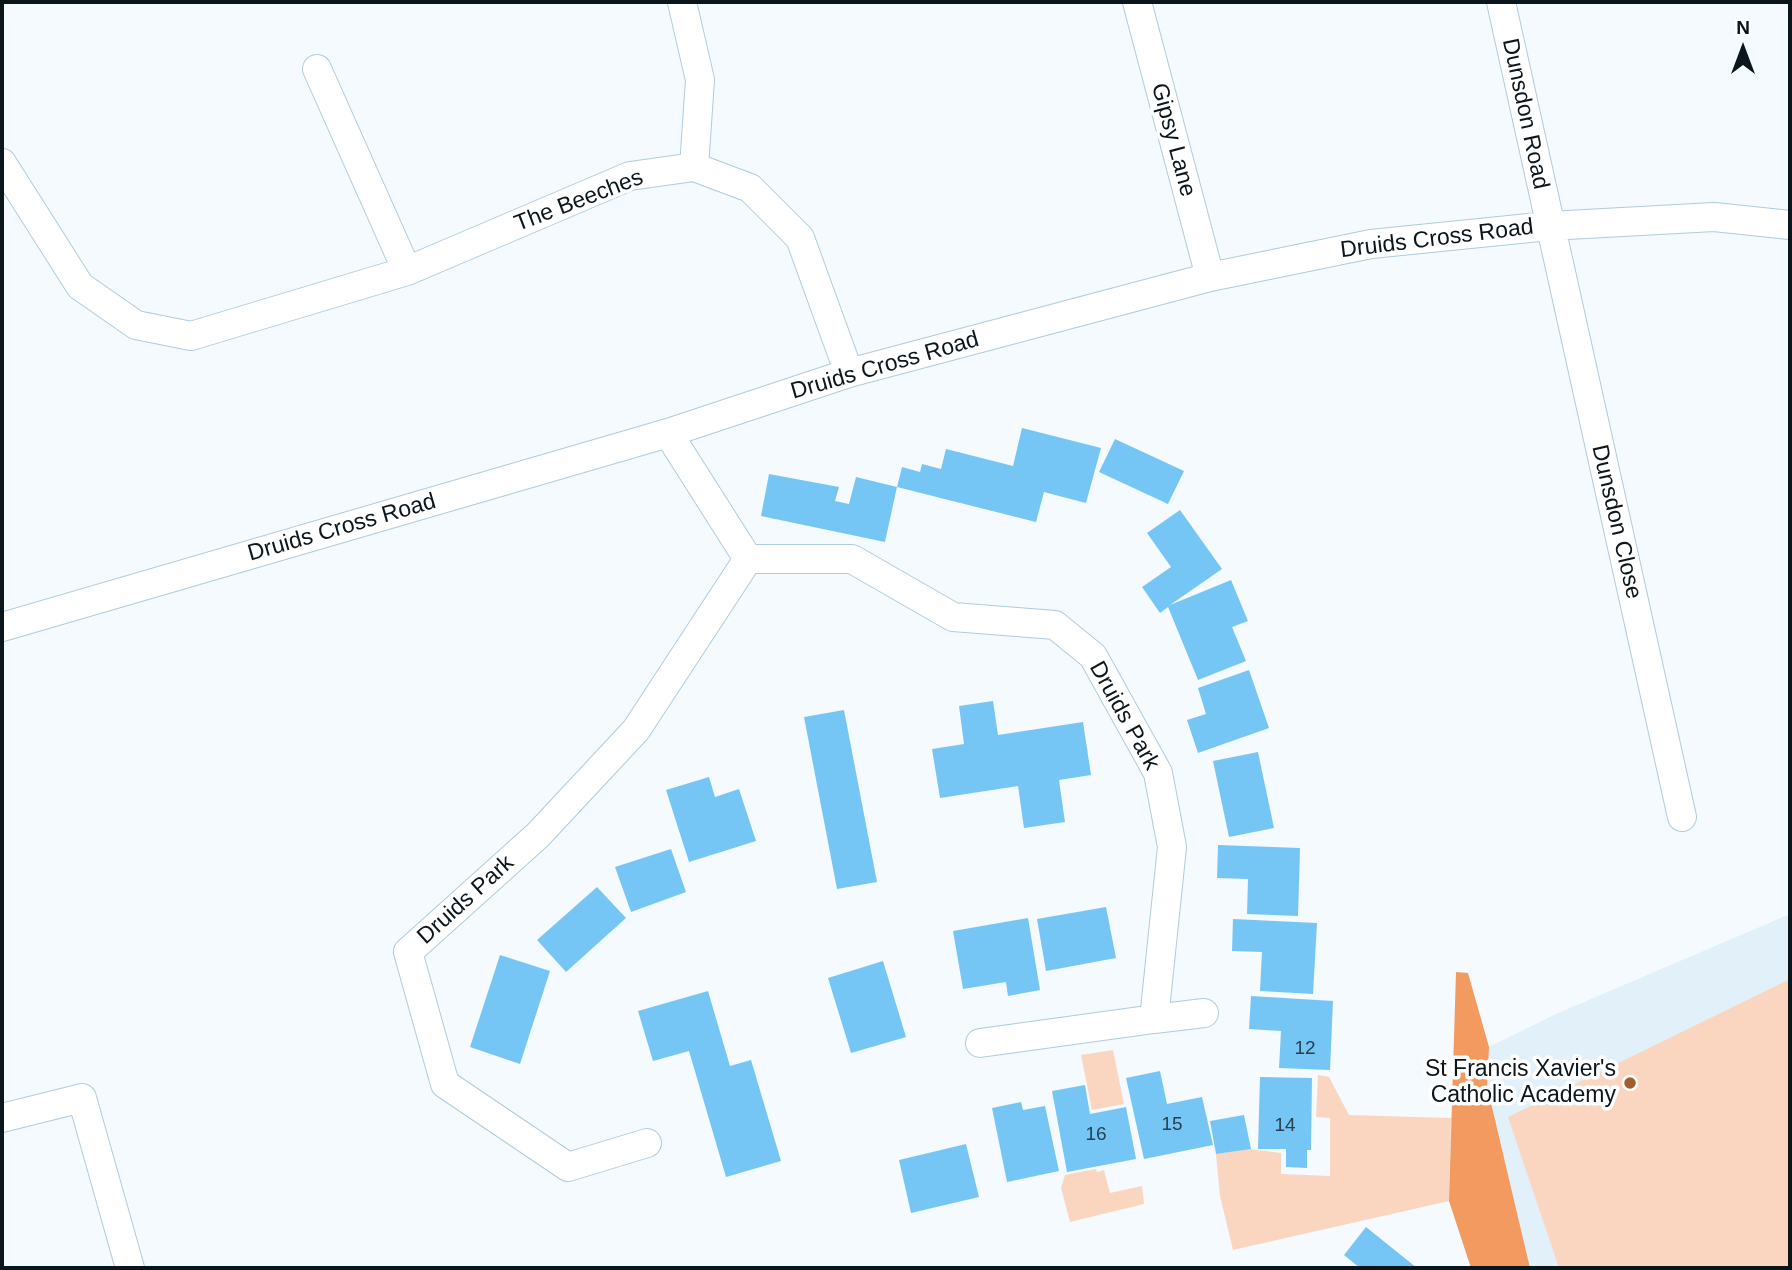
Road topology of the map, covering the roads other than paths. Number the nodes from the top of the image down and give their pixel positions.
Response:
1 (682, 2) edge
2 (1136, 2) edge
3 (1501, 2) edge
4 (317, 69) dead end
5 (2, 163) edge
6 (694, 167) junction
7 (1790, 225) edge
8 (1549, 226) junction
9 (407, 271) junction
10 (1210, 277) junction
11 (849, 373) junction
12 (668, 433) junction
13 (748, 559) junction
14 (2, 627) edge
15 (1682, 817) dead end
16 (1205, 1013) dead end
17 (1154, 1019) junction
18 (980, 1043) dead end
19 (2, 1118) edge
20 (647, 1143) dead end
21 (130, 1268) edge

1 - 6 street
2 - 10 street, Gipsy Lane
3 - 8 street, Dunsdon Road
4 - 9 street
5 - 9 street, The Beeches
6 - 9 street, The Beeches
6 - 11 street, The Beeches
7 - 8 street, Druids Cross Road
8 - 10 street, Druids Cross Road
8 - 15 street, Dunsdon Close
10 - 11 street, Druids Cross Road
11 - 12 street, Druids Cross Road
12 - 13 street
12 - 14 street, Druids Cross Road
13 - 17 street, Druids Park
13 - 20 street, Druids Park
16 - 17 street
17 - 18 street
19 - 21 street

